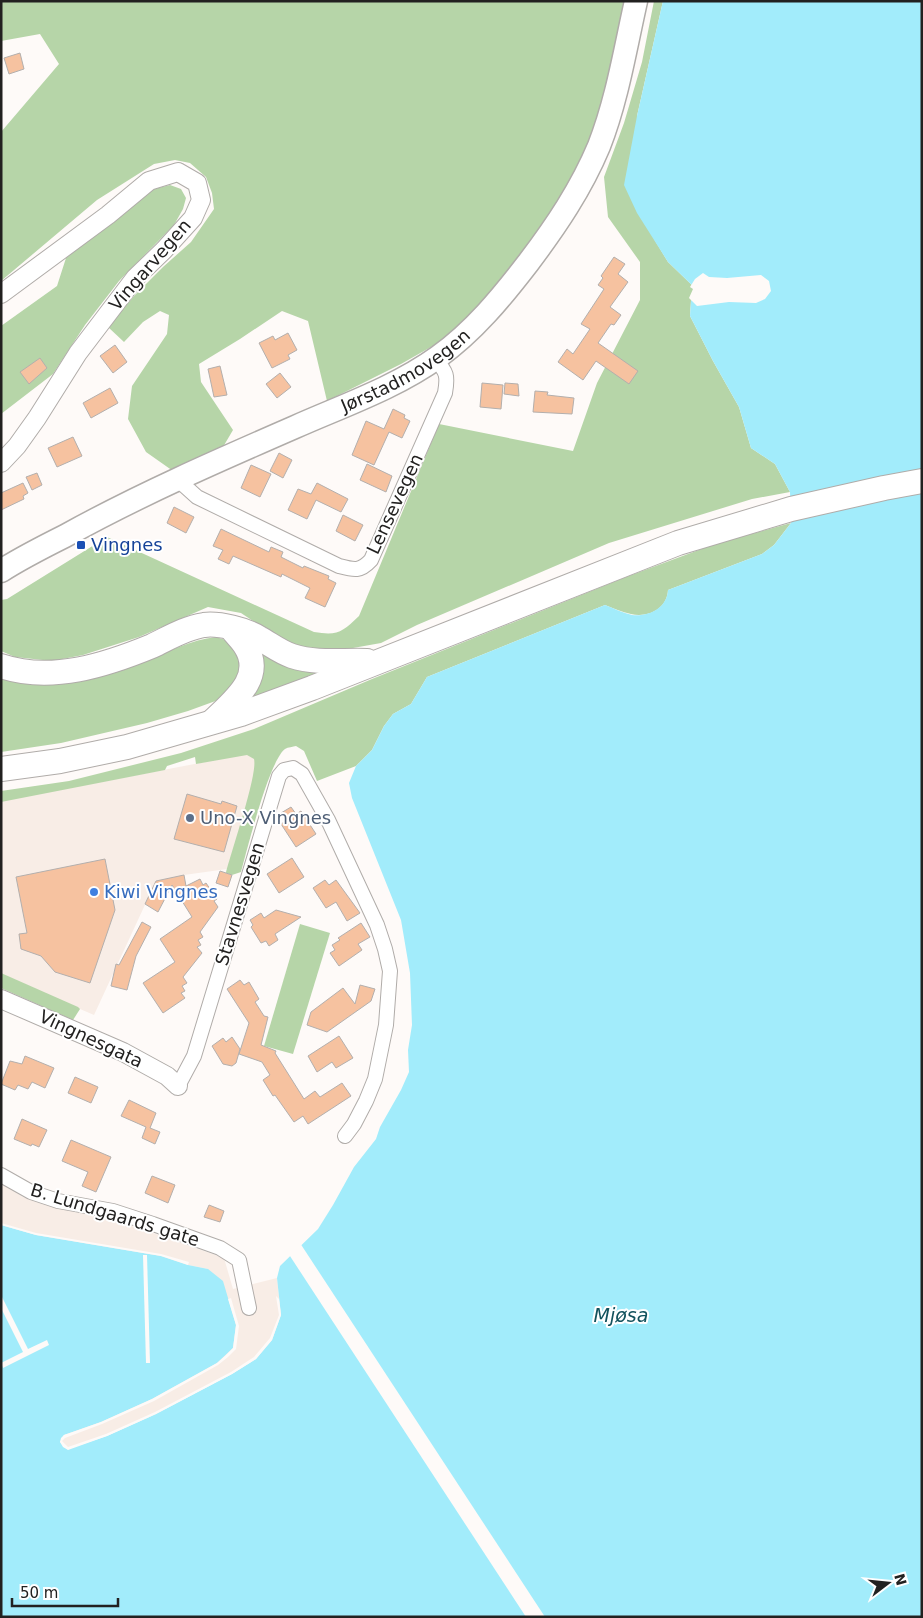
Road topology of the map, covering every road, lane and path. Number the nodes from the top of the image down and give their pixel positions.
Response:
1 (636, 1) edge
2 (1, 294) edge
3 (436, 359) junction
4 (1, 463) edge
5 (177, 479) junction
6 (922, 481) edge
7 (1, 571) edge
8 (232, 628) junction
9 (379, 661) junction
10 (1, 666) edge
11 (211, 724) junction
12 (2, 769) edge
13 (1, 999) edge
14 (178, 1086) joint
15 (345, 1136) dead end
16 (1, 1174) edge
17 (249, 1308) dead end

1 - 3 main road, Jørstadmovegen
2 - 4 street, Vingarvegen
3 - 5 main road, Jørstadmovegen
3 - 5 street, Lensevegen
5 - 7 main road, Jørstadmovegen
6 - 9 highway
8 - 9 highway
8 - 10 highway
8 - 11 highway
9 - 11 highway
11 - 12 highway
13 - 14 street, Vingnesgata
14 - 15 street, Stavnesvegen
16 - 17 street, B. Lundgaards gate

